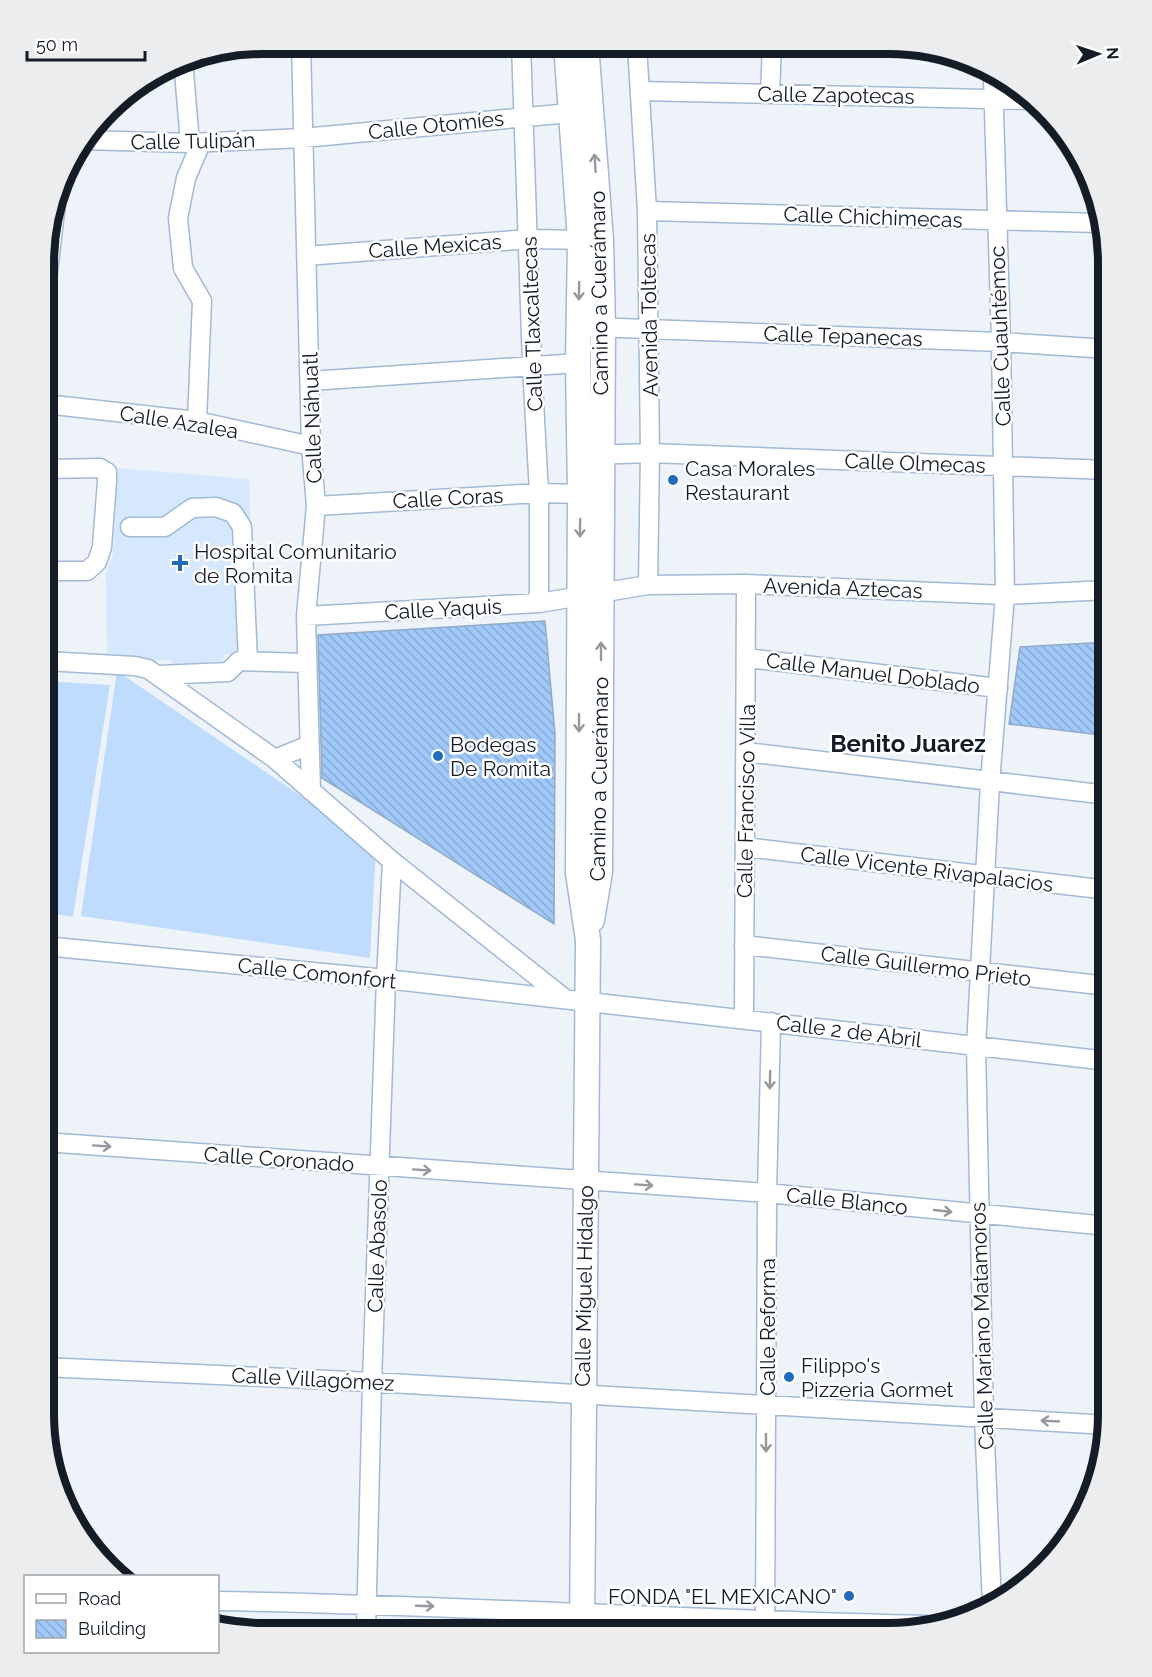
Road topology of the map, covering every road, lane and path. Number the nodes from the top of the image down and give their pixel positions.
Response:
1 (301, 54) edge
2 (521, 54) edge
3 (567, 54) edge
4 (586, 54) edge
5 (638, 54) edge
6 (772, 54) edge
7 (185, 70) edge
8 (993, 82) edge
9 (640, 91) junction
10 (770, 94) junction
11 (994, 99) junction
12 (1019, 100) edge
13 (570, 113) junction
14 (524, 117) junction
15 (303, 138) junction
16 (94, 140) edge
17 (196, 143) junction
18 (647, 211) junction
19 (997, 220) junction
20 (1094, 223) edge
21 (529, 239) junction
22 (590, 240) junction
23 (306, 256) junction
24 (578, 326) junction
25 (603, 328) junction
26 (648, 329) junction
27 (1001, 342) junction
28 (1098, 349) edge
29 (578, 363) junction
30 (532, 365) junction
31 (310, 381) junction
32 (54, 405) edge
33 (197, 421) junction
34 (312, 446) junction
35 (650, 453) junction
36 (590, 455) junction
37 (1004, 466) junction
38 (54, 469) edge
39 (1098, 470) edge
40 (539, 493) junction
41 (580, 494) junction
42 (316, 506) junction
43 (130, 527) dead end
44 (54, 571) edge
45 (746, 584) junction
46 (648, 585) junction
47 (1098, 590) edge
48 (590, 595) junction
49 (1005, 595) junction
50 (539, 603) junction
51 (306, 616) junction
52 (747, 658) junction
53 (248, 661) junction
54 (54, 662) edge
55 (307, 663) junction
56 (153, 672) junction
57 (998, 688) junction
58 (309, 745) junction
59 (746, 752) junction
60 (275, 759) junction
61 (990, 783) junction
62 (311, 791) junction
63 (1098, 794) edge
64 (745, 847) junction
65 (392, 861) junction
66 (984, 876) junction
67 (1098, 889) edge
68 (588, 940) joint
69 (744, 945) junction
70 (54, 947) edge
71 (979, 972) junction
72 (386, 979) junction
73 (1098, 985) edge
74 (565, 998) junction
75 (589, 1001) junction
76 (744, 1018) junction
77 (771, 1022) junction
78 (976, 1047) junction
79 (1098, 1060) edge
80 (54, 1143) edge
81 (380, 1167) junction
82 (586, 1181) junction
83 (767, 1193) junction
84 (979, 1215) junction
85 (1098, 1225) edge
86 (54, 1368) edge
87 (372, 1382) junction
88 (583, 1394) junction
89 (766, 1405) junction
90 (984, 1417) junction
91 (1098, 1424) edge
92 (992, 1596) edge
93 (219, 1601) edge
94 (367, 1604) junction
95 (366, 1623) edge
96 (582, 1623) edge
97 (765, 1623) edge

1 - 15 street, Calle Náhuatl
2 - 14 street, Calle Tlaxcaltecas
3 - 13 main road, Camino a Cuerámaro
22 -> 4 main road, Camino a Cuerámaro
5 - 9 street, Avenida Toltecas
6 - 10 street
7 - 17 street
8 - 11 street, Calle Cuauhtémoc
9 - 10 street, Calle Zapotecas
9 - 18 street, Avenida Toltecas
10 - 11 street, Calle Zapotecas
11 - 12 street, Calle Zapotecas
11 - 19 street, Calle Cuauhtémoc
13 - 14 street, Calle Otomíes
13 - 22 main road, Camino a Cuerámaro
14 - 15 street, Calle Otomíes
14 - 21 street, Calle Tlaxcaltecas
15 - 17 street, Calle Tulipán
15 - 23 street, Calle Náhuatl
16 - 17 street, Calle Tulipán
17 - 33 street
18 - 19 street, Calle Chichimecas
18 - 26 street, Avenida Toltecas
19 - 20 street, Calle Chichimecas
19 - 27 street, Calle Cuauhtémoc
21 - 22 street, Calle Mexicas
21 - 23 street, Calle Mexicas
21 - 30 street, Calle Tlaxcaltecas
22 -> 24 main road, Camino a Cuerámaro
22 - 25 main road, Camino a Cuerámaro
23 - 31 street, Calle Náhuatl
24 - 25 street, Calle Tepanecas
24 - 29 main road, Camino a Cuerámaro
25 - 26 street, Calle Tepanecas
25 - 36 main road, Camino a Cuerámaro
26 - 27 street, Calle Tepanecas
26 - 35 street, Avenida Toltecas
27 - 28 street, Calle Tepanecas
27 - 37 street, Calle Cuauhtémoc
29 - 30 street
29 - 36 main road, Camino a Cuerámaro
30 - 31 street
30 - 40 street, Calle Tlaxcaltecas
31 - 34 street, Calle Náhuatl
32 - 33 street, Calle Azalea
33 - 34 street, Calle Azalea
34 - 42 street, Calle Náhuatl
35 - 36 street, Calle Olmecas
35 - 37 street, Calle Olmecas
35 - 46 street, Avenida Toltecas
36 - 41 main road, Camino a Cuerámaro
36 - 48 main road, Camino a Cuerámaro
37 - 39 street, Calle Olmecas
37 - 49 street, Calle Cuauhtémoc
38 - 44 street
40 - 41 street, Calle Coras
40 - 42 street, Calle Coras
40 - 50 street, Calle Tlaxcaltecas
41 -> 48 main road, Camino a Cuerámaro
42 - 51 street, Calle Náhuatl
43 - 53 street
45 - 46 street, Avenida Aztecas
45 - 49 street, Avenida Aztecas
45 - 52 street, Calle Francisco Villa
46 - 48 street, Avenida Aztecas
47 - 49 street, Avenida Aztecas
48 - 50 street, Calle Yaquis
48 - 68 main road, Camino a Cuerámaro
49 - 57 street, Calle Cuauhtémoc
50 - 51 street, Calle Yaquis
51 - 55 street, Calle Náhuatl
52 - 57 street, Calle Manuel Doblado
52 - 59 street, Calle Francisco Villa
53 - 55 street
53 - 56 street
54 - 56 street
55 - 58 street, Calle Náhuatl
56 - 60 street
57 - 61 street, Calle Cuauhtémoc
58 - 60 street
58 - 62 street, Calle Náhuatl
59 - 61 street
59 - 64 street, Calle Francisco Villa
60 - 62 street
61 - 63 street
61 - 66 street, Calle Mariano Matamoros
62 - 65 street
64 - 66 street, Calle Vicente Rivapalacios
64 - 69 street, Calle Francisco Villa
65 - 72 street, Calle Abasolo
65 - 74 street
66 - 67 street, Calle Vicente Rivapalacios
66 - 71 street, Calle Mariano Matamoros
68 - 75 main road, Calle Miguel Hidalgo
69 - 71 street, Calle Guillermo Prieto
69 - 76 street, Calle Francisco Villa
70 - 72 street, Calle Comonfort
71 - 73 street, Calle Guillermo Prieto
71 - 78 street, Calle Mariano Matamoros
72 - 74 street, Calle Comonfort
72 - 81 street, Calle Abasolo
74 - 75 street, Calle Comonfort
75 - 76 street, Calle 2 de Abril
75 - 82 main road, Calle Miguel Hidalgo
76 - 77 street, Calle 2 de Abril
77 - 78 street, Calle 2 de Abril
77 -> 83 street, Calle Reforma
78 - 79 street, Calle 2 de Abril
78 - 84 street, Calle Mariano Matamoros
80 -> 81 street, Calle Coronado
81 -> 82 street, Calle Coronado
81 - 87 street, Calle Abasolo
82 -> 83 street, Calle Blanco
82 - 88 main road, Calle Miguel Hidalgo
83 -> 84 street, Calle Blanco
83 - 89 street, Calle Reforma
84 - 85 street, Calle Blanco
84 - 90 street, Calle Mariano Matamoros
86 - 87 street, Calle Villagómez
87 - 88 street, Calle Villagómez
87 - 94 street, Calle Abasolo
88 - 89 street, Calle Villagómez
88 - 96 main road, Calle Miguel Hidalgo
89 - 90 street, Calle Villagómez
89 -> 97 street, Calle Reforma
91 -> 90 street, Calle Villagómez
90 - 92 street, Calle Mariano Matamoros
93 - 94 street
94 - 95 street, Calle Abasolo
94 -> 96 street

